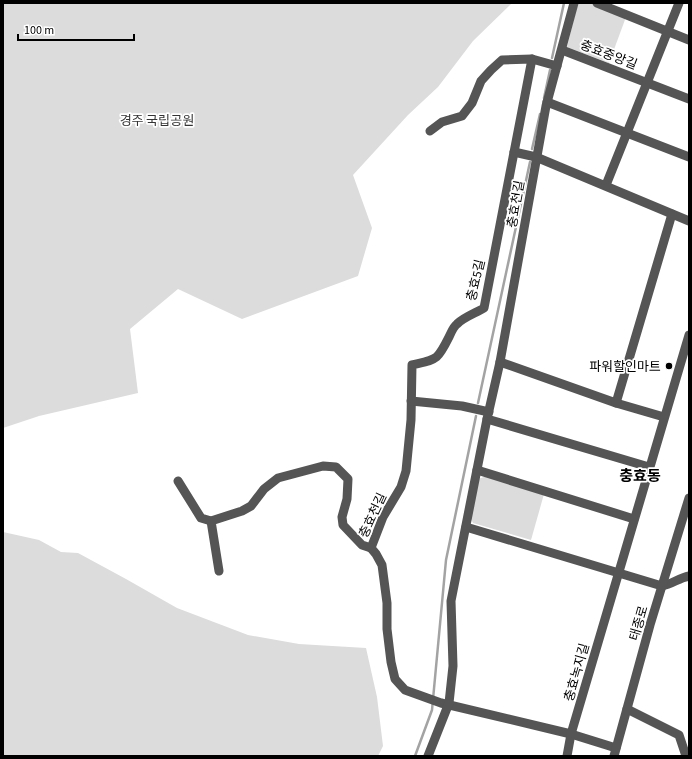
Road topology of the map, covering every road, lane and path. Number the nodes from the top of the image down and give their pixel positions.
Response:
1 (574, 3) edge
2 (597, 3) edge
3 (679, 3) edge
4 (668, 31) junction
5 (689, 40) edge
6 (562, 50) junction
7 (532, 59) junction
8 (557, 66) junction
9 (647, 82) junction
10 (689, 99) edge
11 (547, 102) junction
12 (430, 131) dead end
13 (627, 133) junction
14 (514, 152) junction
15 (536, 157) junction
16 (689, 157) edge
17 (606, 185) junction
18 (672, 214) junction
19 (689, 221) edge
20 (689, 335) edge
21 (500, 362) junction
22 (411, 402) junction
23 (616, 403) junction
24 (488, 415) junction
25 (664, 417) junction
26 (649, 467) junction
27 (477, 470) junction
28 (178, 481) dead end
29 (689, 498) edge
30 (634, 519) junction
31 (211, 521) junction
32 (466, 527) junction
33 (371, 548) junction
34 (219, 571) dead end
35 (618, 573) junction
36 (689, 576) edge
37 (662, 586) junction
38 (449, 704) junction
39 (627, 709) junction
40 (571, 734) junction
41 (615, 752) edge
42 (428, 756) edge
43 (567, 756) edge
44 (686, 756) edge

1 - 6 street, 충효천길
2 - 4 street
3 - 4 street, 충효중앙길
4 - 5 street
4 - 9 street, 충효중앙길
6 - 8 street, 충효천길
6 - 9 street, 충효중앙길
7 - 8 street
7 - 12 street
7 - 14 street, 충효5길
8 - 11 street, 충효천길
9 - 10 street
9 - 13 street, 충효중앙길
11 - 13 street
11 - 15 street, 충효천길
13 - 16 street
13 - 17 street, 충효중앙길
14 - 15 street
14 - 22 street, 충효5길
15 - 17 street
15 - 21 street, 충효천길
17 - 18 street
18 - 19 street
18 - 23 street
20 - 25 street, 충효녹지길
21 - 23 street
21 - 24 street, 충효천길
22 - 24 street
22 - 33 street, 충효천길
23 - 25 street
24 - 26 street
24 - 27 street, 충효천길
25 - 26 street, 충효녹지길
26 - 30 street, 충효녹지길
27 - 30 street
27 - 32 street, 충효천길
28 - 31 street
29 - 37 street, 태종로
30 - 35 street, 충효녹지길
31 - 33 street
31 - 34 street
32 - 35 street
32 - 38 street, 충효천길
33 - 38 street, 충효천길
35 - 37 street
35 - 40 street, 충효녹지길
36 - 37 street
37 - 39 street, 태종로
38 - 40 street
38 - 42 street, 충효천길
39 - 41 street, 태종로
39 - 44 street
40 - 41 street
40 - 43 street, 충효녹지길

